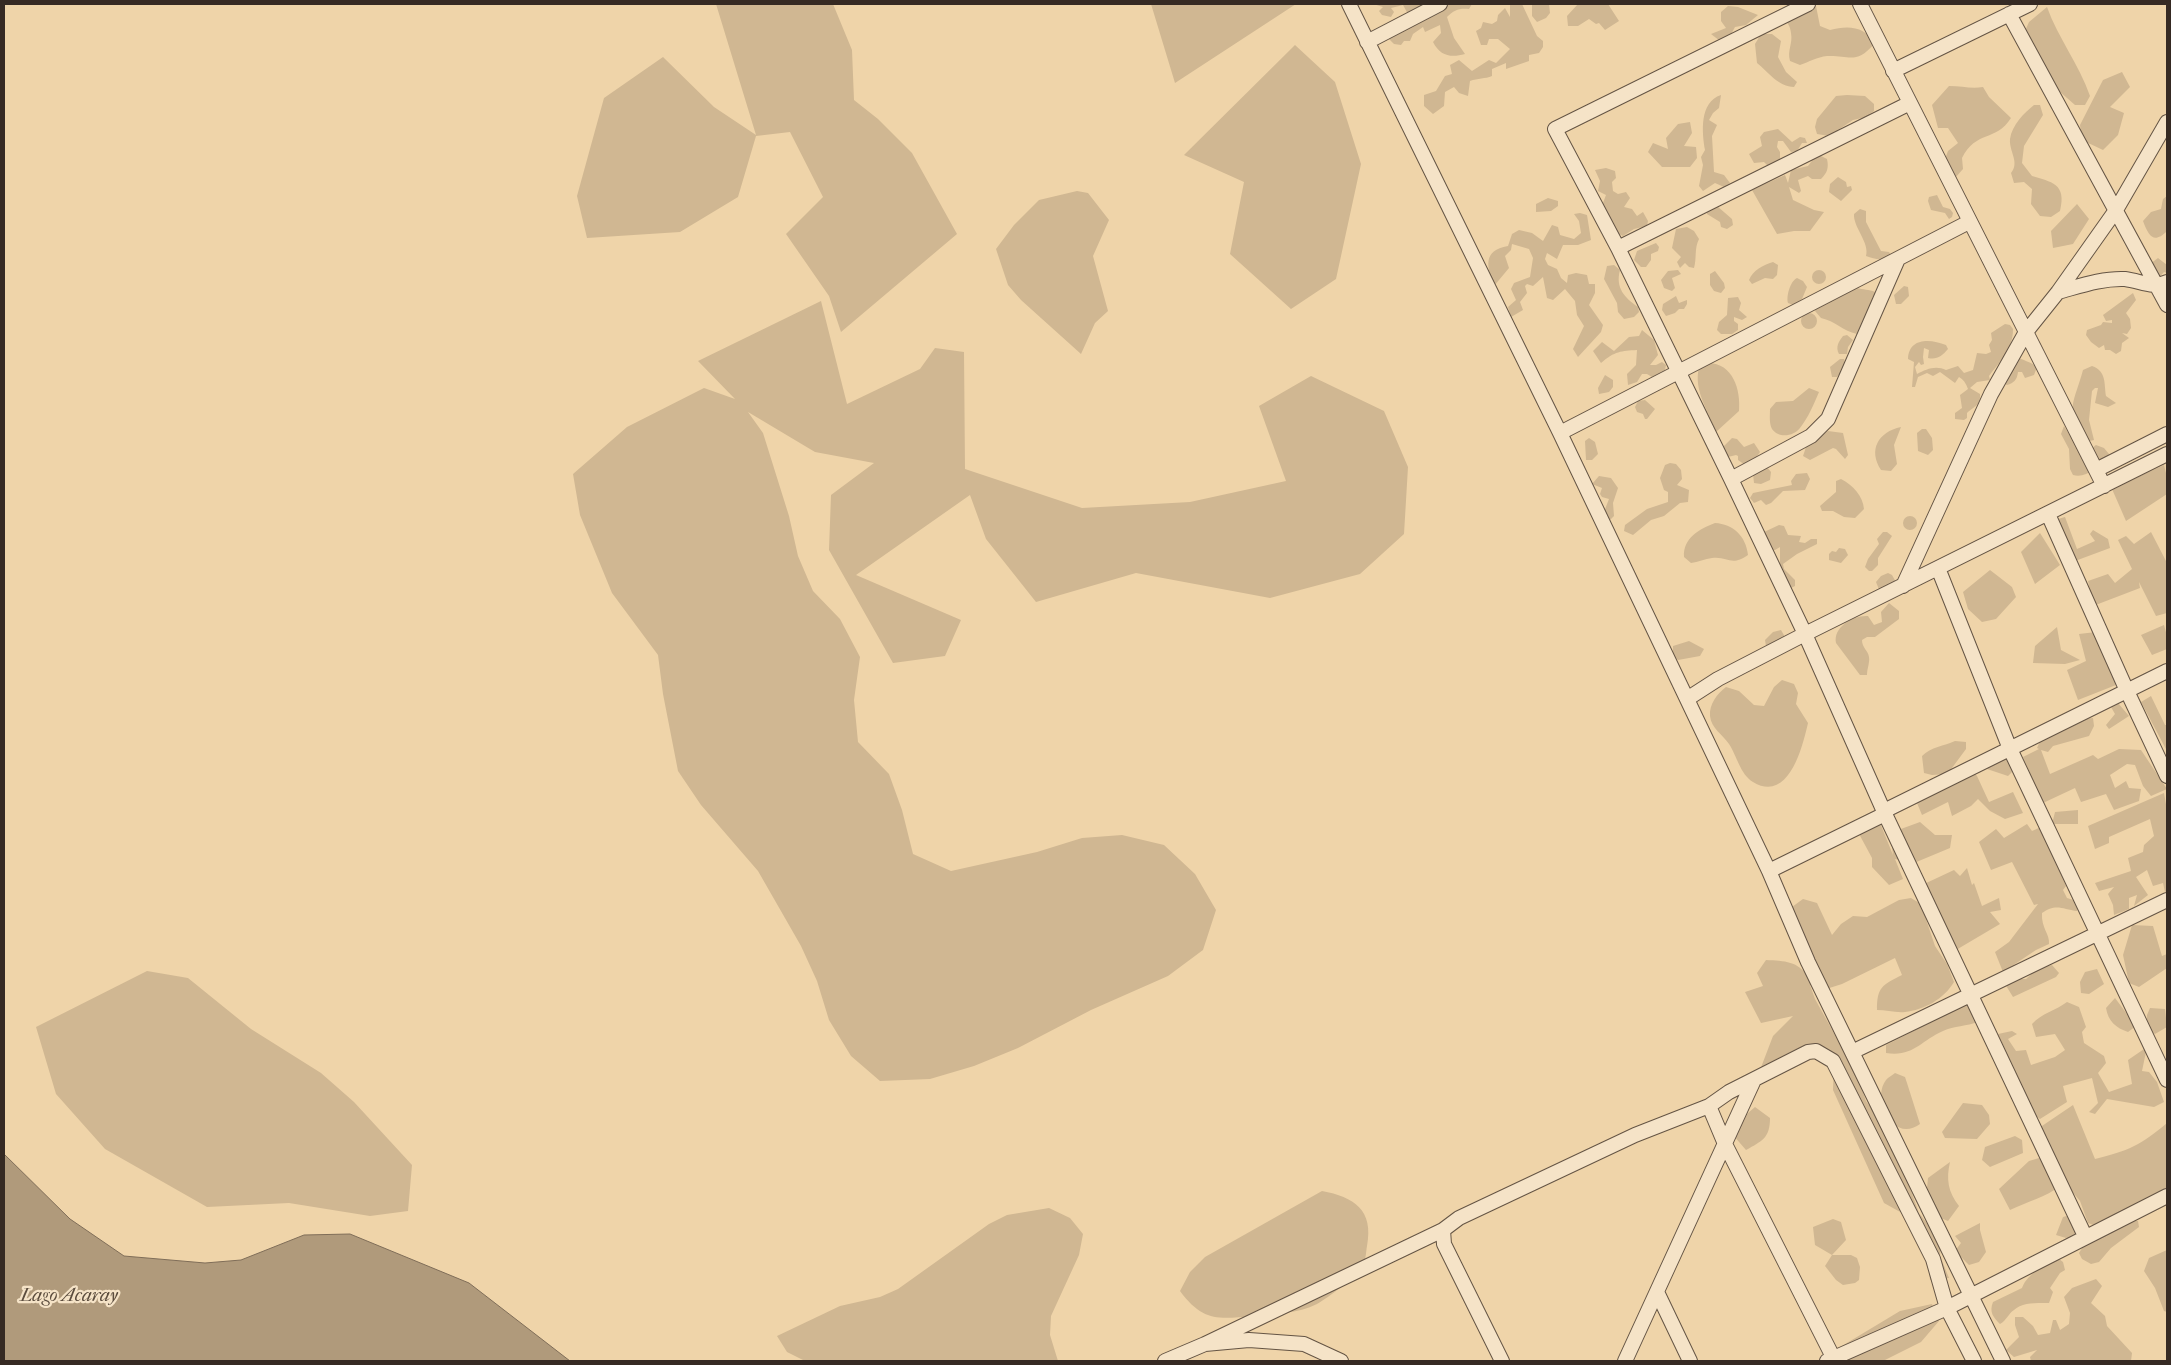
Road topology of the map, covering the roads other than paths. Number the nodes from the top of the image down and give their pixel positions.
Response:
1 (1349, 4) edge
2 (1440, 4) edge
3 (1808, 4) edge
4 (1860, 4) edge
5 (2030, 4) edge
6 (2009, 14) junction
7 (1367, 42) junction
8 (1893, 71) junction
9 (1910, 104) junction
10 (2167, 122) edge
11 (2116, 210) junction
12 (1969, 222) junction
13 (1618, 248) junction
14 (1898, 259) junction
15 (2163, 284) edge
16 (2058, 292) junction
17 (2167, 305) edge
18 (2026, 332) junction
19 (1680, 372) junction
20 (1560, 433) junction
21 (2167, 434) edge
22 (2167, 454) edge
23 (2096, 470) junction
24 (1731, 478) junction
25 (2104, 486) junction
26 (2048, 514) junction
27 (1938, 568) junction
28 (1903, 586) junction
29 (1805, 634) junction
30 (2167, 671) edge
31 (2127, 691) junction
32 (1686, 699) junction
33 (2010, 749) junction
34 (2167, 776) edge
35 (1885, 812) junction
36 (1769, 871) junction
37 (2167, 900) edge
38 (2098, 933) junction
39 (1971, 994) junction
40 (1852, 1052) junction
41 (1754, 1080) junction
42 (2167, 1080) edge
43 (1709, 1106) junction
44 (1725, 1144) junction
45 (2167, 1196) edge
46 (1443, 1230) junction
47 (2085, 1236) junction
48 (1657, 1292) junction
49 (1970, 1294) junction
50 (1946, 1308) junction
51 (1206, 1344) junction
52 (1832, 1360) edge
53 (1165, 1361) edge
54 (1341, 1361) edge
55 (1502, 1361) edge
56 (1625, 1361) edge
57 (1690, 1361) edge
58 (1974, 1361) edge
59 (2002, 1361) edge

1 - 7 street
2 - 7 street
3 - 13 street
4 - 8 street
5 - 6 street
6 - 8 street
6 - 11 street
7 - 20 street
8 - 9 street
9 - 12 street
9 - 13 street
10 - 11 street
11 - 15 street
11 - 16 street
12 - 14 street
12 - 18 street
13 - 19 street
14 - 19 street
14 - 24 street
15 - 16 street
15 - 17 street
16 - 18 street
18 - 23 street
18 - 28 street
19 - 20 street
19 - 24 street
20 - 32 street
21 - 23 street
22 - 25 street
23 - 25 street
24 - 29 street
25 - 26 street
26 - 27 street
26 - 31 street
27 - 28 street
27 - 33 street
28 - 29 street
29 - 32 street
29 - 35 street
30 - 31 street
31 - 33 street
31 - 34 street
32 - 36 street
33 - 35 street
33 - 38 street
35 - 36 street
35 - 39 street
36 - 40 street
37 - 38 street
38 - 39 street
38 - 42 street
39 - 40 street
39 - 47 street
40 - 49 street
41 - 43 street
41 - 44 street
41 - 50 street
43 - 44 street
43 - 46 street
44 - 48 street
44 - 52 street
45 - 47 street
46 - 51 street
46 - 55 street
47 - 49 street
48 - 56 street
48 - 57 street
49 - 50 street
49 - 59 street
50 - 52 street
50 - 58 street
51 - 53 street
51 - 54 street

